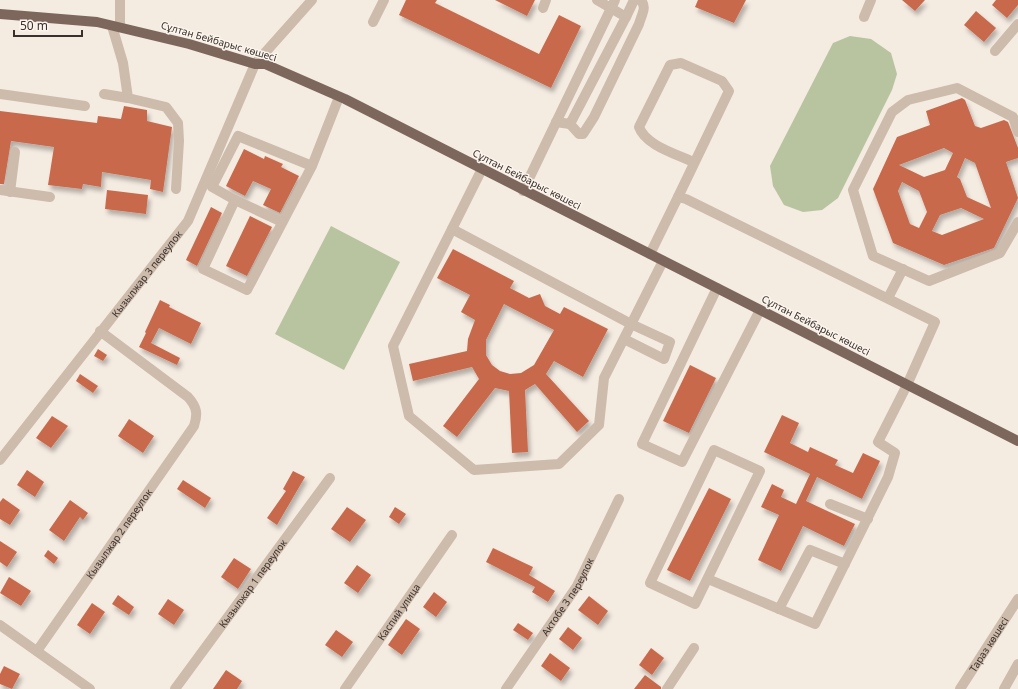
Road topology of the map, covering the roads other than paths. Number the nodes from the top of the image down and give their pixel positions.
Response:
1 (120, 0) edge
2 (312, 0) edge
3 (384, 0) edge
4 (596, 0) edge
5 (634, 0) edge
6 (640, 0) edge
7 (871, 0) edge
8 (613, 4) edge
9 (0, 14) edge
10 (626, 16) junction
11 (864, 17) dead end
12 (373, 22) dead end
13 (1018, 24) edge
14 (116, 26) junction
15 (995, 51) dead end
16 (255, 64) junction
17 (0, 94) edge
18 (104, 94) dead end
19 (339, 97) junction
20 (128, 98) junction
21 (85, 106) dead end
22 (556, 122) junction
23 (570, 124) junction
24 (1018, 132) edge
25 (15, 152) dead end
26 (693, 162) junction
27 (312, 166) junction
28 (482, 169) junction
29 (176, 189) dead end
30 (5, 191) edge
31 (523, 191) junction
32 (50, 197) dead end
33 (678, 197) junction
34 (235, 200) junction
35 (282, 222) junction
36 (1018, 222) edge
37 (452, 229) junction
38 (650, 254) junction
39 (663, 261) junction
40 (903, 269) junction
41 (717, 288) junction
42 (888, 298) junction
43 (760, 310) junction
44 (631, 324) junction
45 (100, 331) junction
46 (624, 339) junction
47 (907, 385) junction
48 (1018, 441) edge
49 (0, 460) edge
50 (330, 478) dead end
51 (619, 499) dead end
52 (830, 504) dead end
53 (868, 519) junction
54 (452, 535) dead end
55 (845, 564) junction
56 (708, 580) junction
57 (1018, 599) edge
58 (779, 609) junction
59 (0, 625) edge
60 (694, 648) dead end
61 (37, 651) junction
62 (1018, 664) edge
63 (90, 689) edge
64 (175, 689) edge
65 (345, 689) edge
66 (506, 689) edge
67 (667, 689) edge
68 (960, 689) edge
69 (1004, 689) edge

1 - 14 street
2 - 16 street, Кызылжар 3 переулок
3 - 12 street
4 - 8 street
5 - 10 street
6 - 23 street
7 - 11 street
8 - 10 street
8 - 22 street
9 - 14 main road, Сұлтан Бейбарыс көшесі
10 - 23 street
13 - 15 street
14 - 16 main road, Сұлтан Бейбарыс көшесі
14 - 20 street
16 - 19 main road, Сұлтан Бейбарыс көшесі
16 - 45 street, Кызылжар 3 переулок
17 - 21 street
18 - 20 street
19 - 27 street
19 - 28 main road, Сұлтан Бейбарыс көшесі
20 - 29 street
22 - 23 street
22 - 31 street
24 - 40 street
25 - 30 street
26 - 26 street
26 - 33 street
27 - 34 street
27 - 35 street
28 - 31 main road, Сұлтан Бейбарыс көшесі
28 - 37 street
30 - 32 street
31 - 38 main road, Сұлтан Бейбарыс көшесі
33 - 38 street
33 - 42 street
34 - 35 street
34 - 35 street
36 - 40 street
37 - 44 street
37 - 46 street
38 - 39 main road, Сұлтан Бейбарыс көшесі
39 - 41 main road, Сұлтан Бейбарыс көшесі
39 - 44 street
40 - 42 street
41 - 43 main road, Сұлтан Бейбарыс көшесі
41 - 43 street
42 - 47 street
43 - 47 main road, Сұлтан Бейбарыс көшесі
44 - 46 street
44 - 46 street
45 - 49 street, Кызылжар 3 переулок
45 - 61 street, Кызылжар 2 переулок
47 - 48 main road, Сұлтан Бейбарыс көшесі
47 - 53 street
50 - 64 street, Кызылжар 1 переулок
51 - 66 street, Актобе 3 переулок
52 - 53 street
53 - 55 street
54 - 65 street, Каспий улица
55 - 58 street
55 - 58 street
56 - 56 street
56 - 58 street
57 - 68 street, Тараз көшесі
59 - 61 street
60 - 67 street
61 - 63 street
62 - 69 street

